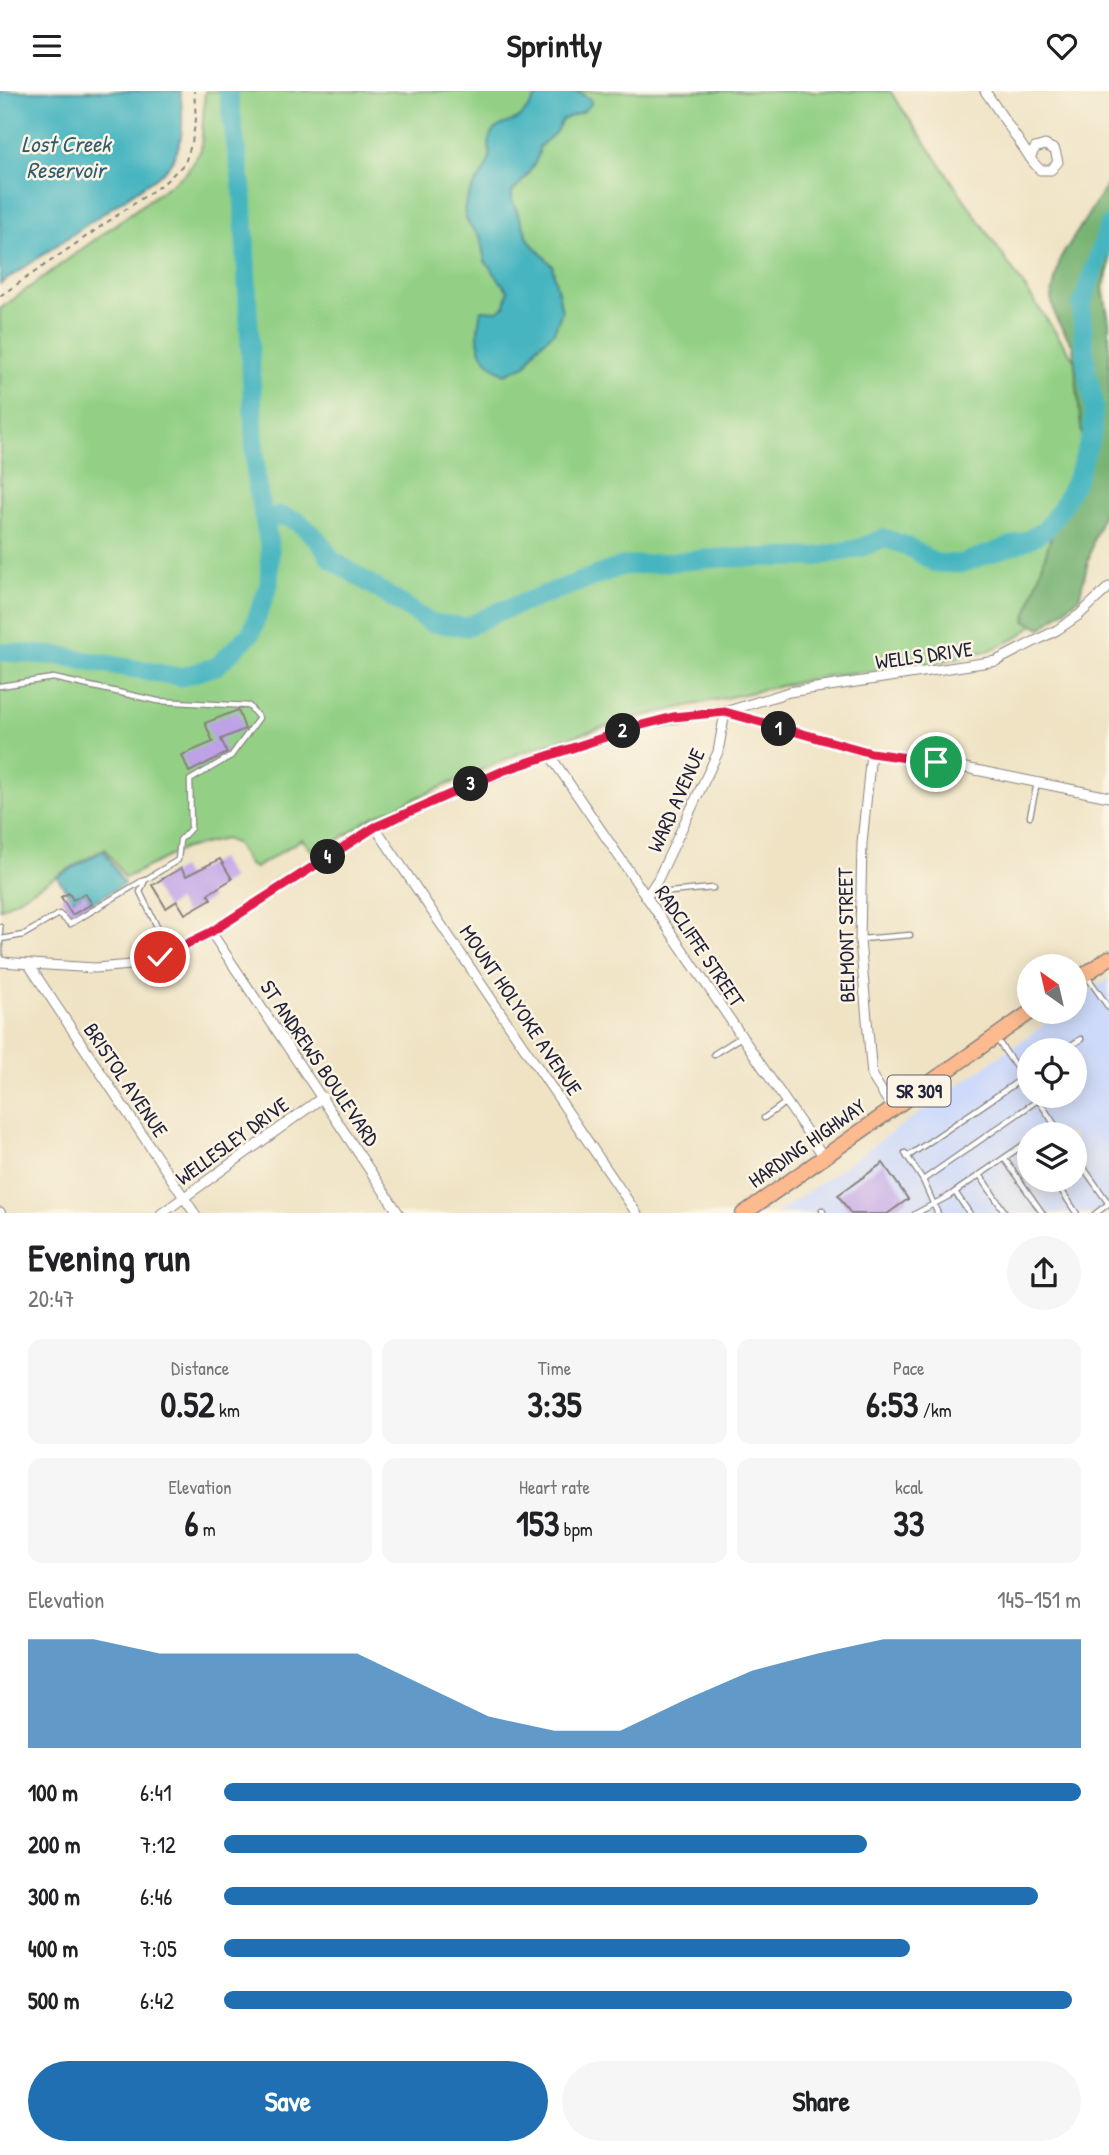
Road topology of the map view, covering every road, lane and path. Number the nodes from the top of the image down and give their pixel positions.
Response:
1 (194, 91) edge
2 (985, 91) edge
3 (1030, 158) dead end
4 (0, 296) edge
5 (1109, 587) edge
6 (0, 686) edge
7 (725, 712) junction
8 (871, 753) junction
9 (549, 754) junction
10 (1037, 782) junction
11 (1109, 796) edge
12 (1030, 816) dead end
13 (375, 827) junction
14 (145, 880) junction
15 (713, 888) dead end
16 (647, 895) junction
17 (0, 927) edge
18 (211, 932) junction
19 (910, 935) dead end
20 (1, 939) edge
21 (860, 940) junction
22 (170, 953) junction
23 (1109, 958) edge
24 (0, 962) edge
25 (29, 965) junction
26 (1087, 974) edge
27 (1087, 986) edge
28 (1109, 1008) edge
29 (1017, 1022) edge
30 (741, 1037) junction
31 (996, 1037) junction
32 (714, 1054) dead end
33 (1017, 1069) edge
34 (1017, 1082) edge
35 (323, 1097) junction
36 (786, 1103) junction
37 (1023, 1108) edge
38 (893, 1109) junction
39 (764, 1118) dead end
40 (1017, 1150) edge
41 (824, 1157) junction
42 (1004, 1158) junction
43 (1087, 1173) edge
44 (980, 1175) junction
45 (923, 1180) junction
46 (955, 1192) junction
47 (1063, 1192) edge
48 (184, 1197) junction
49 (935, 1204) junction
50 (1109, 1204) edge
51 (161, 1213) edge
52 (195, 1213) edge
53 (399, 1213) edge
54 (637, 1213) edge
55 (743, 1213) edge
56 (915, 1213) edge
57 (938, 1213) edge
58 (970, 1213) edge
59 (1006, 1213) edge
60 (1044, 1213) edge
61 (1077, 1213) edge
62 (1095, 1213) edge

1 - 4 path
2 - 3 street
5 - 7 street, WELLS DRIVE
6 - 14 lane
7 - 8 street
7 - 9 street
7 - 16 street, WARD AVENUE
8 - 10 street
8 - 21 street, BELMONT STREET
9 - 13 street
9 - 16 street, RADCLIFFE STREET
10 - 11 street
10 - 12 lane
13 - 18 street
13 - 54 street, MOUNT HOLYOKE AVENUE
14 - 20 lane
14 - 22 lane
15 - 16 lane
16 - 30 street, RADCLIFFE STREET
17 - 20 lane
18 - 22 street
18 - 35 street, ST ANDREWS BOULEVARD
19 - 21 lane
20 - 24 lane
21 - 38 street, BELMONT STREET
22 - 25 street
23 - 26 main road
24 - 25 street
25 - 48 street, BRISTOL AVENUE
27 - 28 lane
29 - 31 main road, HARDING HIGHWAY / SR 309
30 - 32 lane
30 - 36 street, RADCLIFFE STREET
31 - 33 lane
31 - 38 main road, HARDING HIGHWAY / SR 309
34 - 45 lane
35 - 48 street, WELLESLEY DRIVE
35 - 53 street, ST ANDREWS BOULEVARD
36 - 39 lane
36 - 41 street, RADCLIFFE STREET
37 - 45 lane
38 - 41 main road, HARDING HIGHWAY / SR 309
40 - 42 lane
41 - 55 main road, HARDING HIGHWAY / SR 309
42 - 44 lane
42 - 60 lane
43 - 50 lane
44 - 46 lane
44 - 59 lane
45 - 49 lane
46 - 49 lane
46 - 58 lane
47 - 61 lane
48 - 51 street, WELLESLEY DRIVE
48 - 52 street, BRISTOL AVENUE
49 - 56 lane
49 - 57 lane
50 - 62 lane

